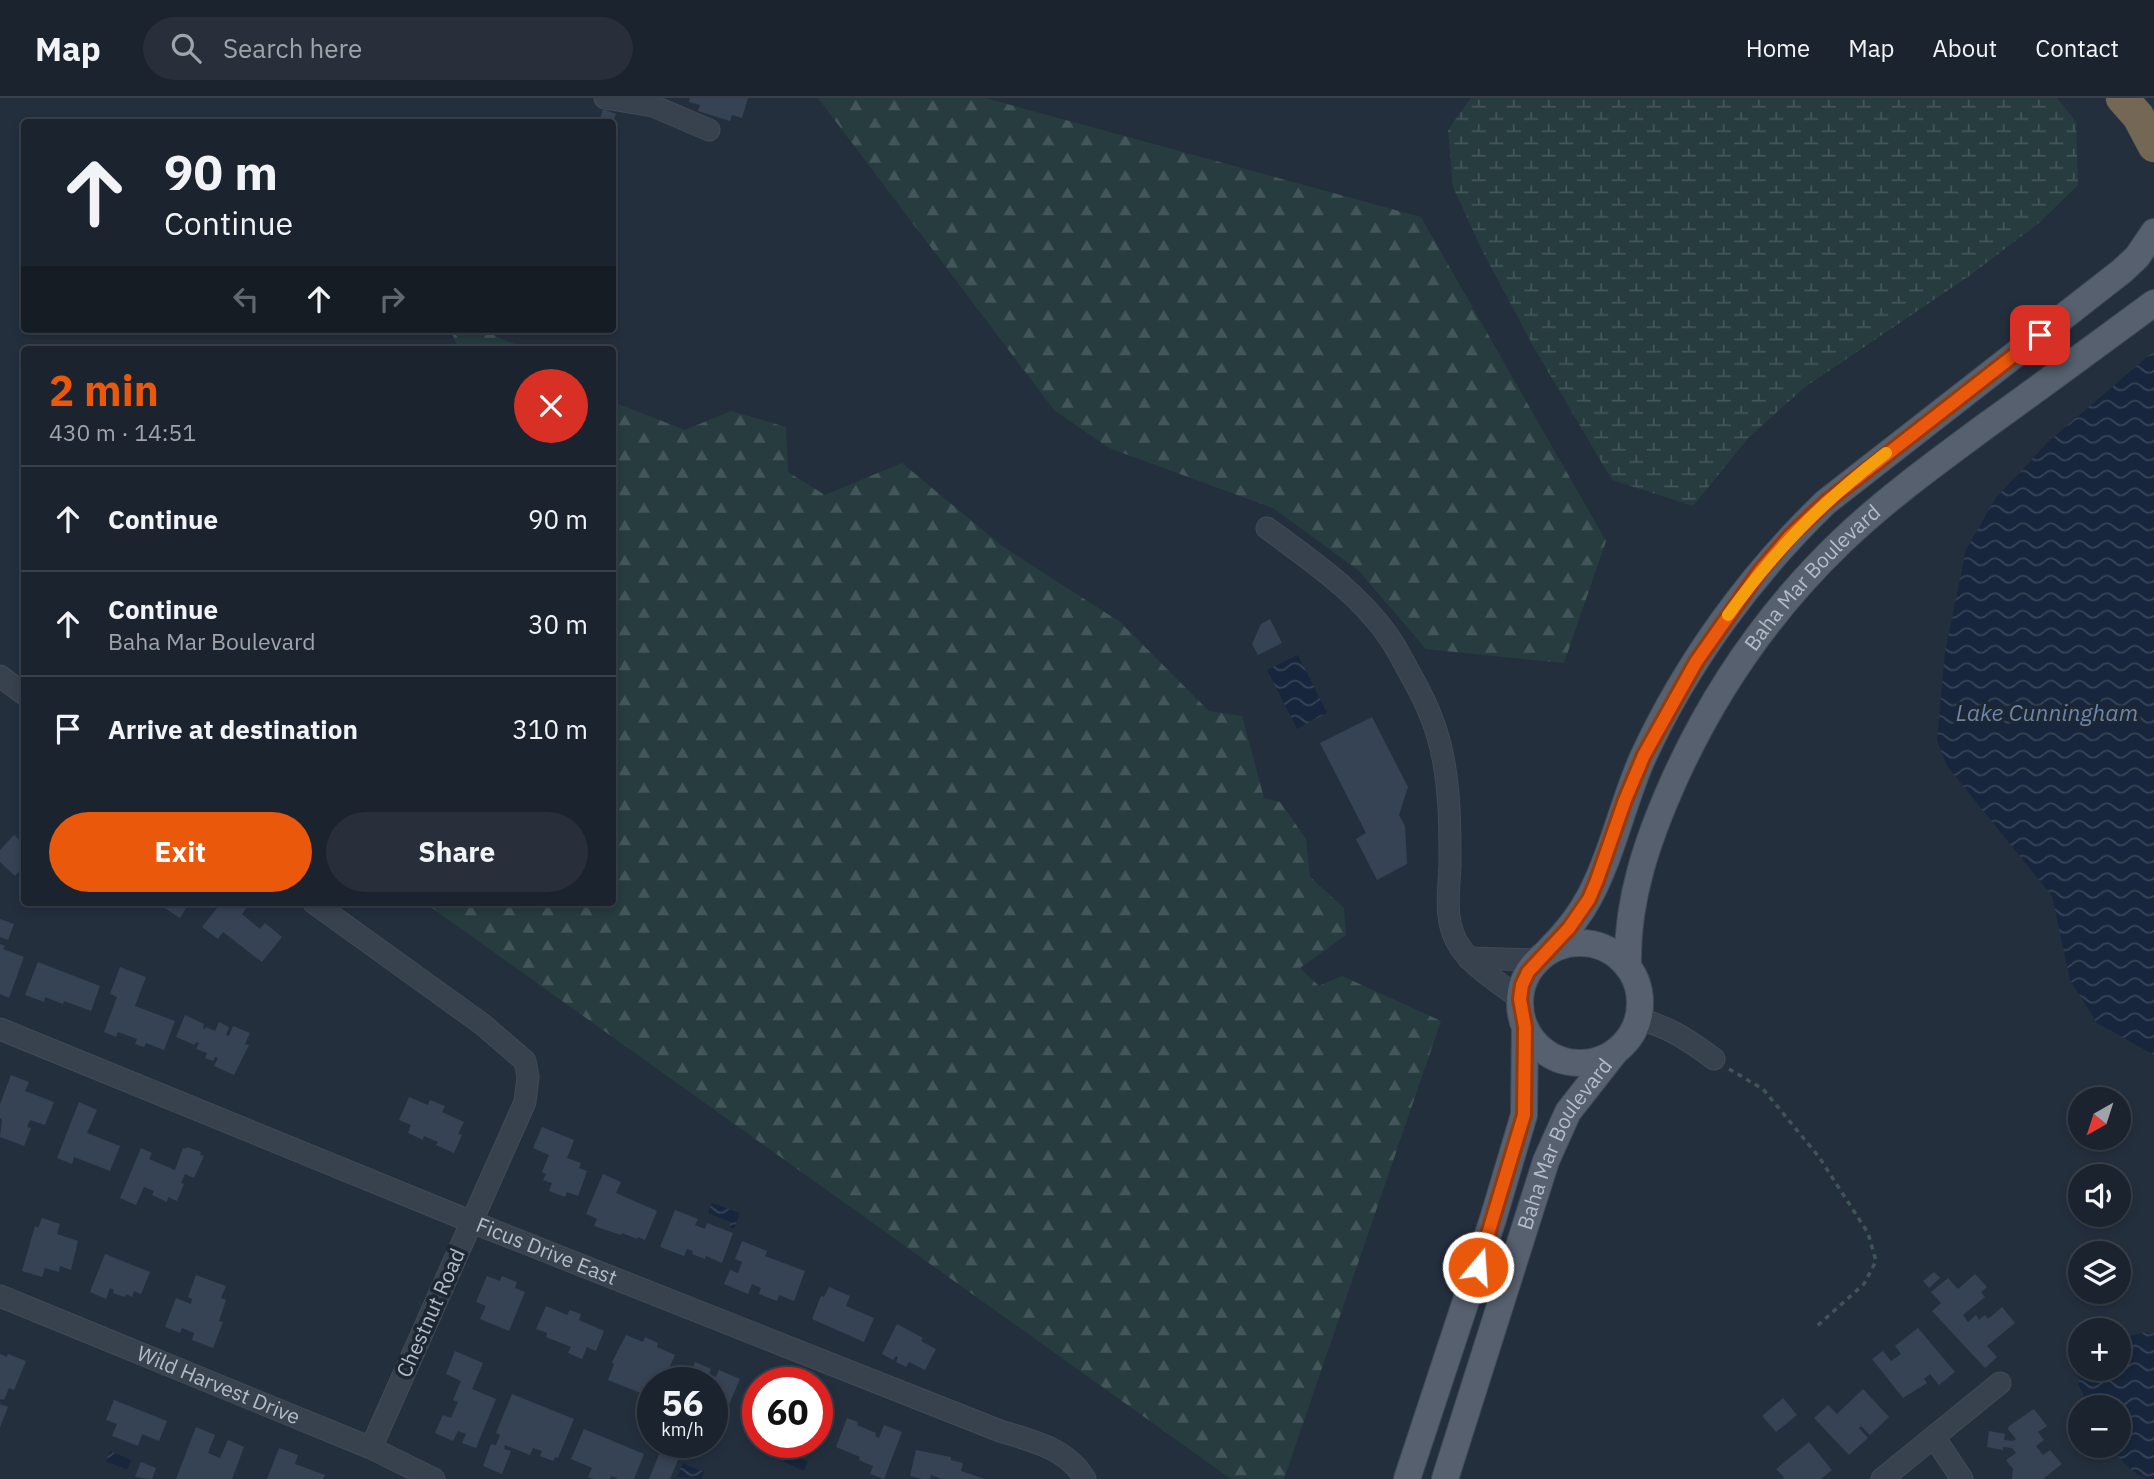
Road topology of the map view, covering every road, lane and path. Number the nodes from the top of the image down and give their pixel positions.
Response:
1 (605, 98) edge
2 (2122, 98) edge
3 (709, 130) dead end
4 (2154, 146) edge
5 (2154, 232) edge
6 (2154, 303) edge
7 (1266, 528) dead end
8 (0, 676) edge
9 (21, 692) edge
10 (318, 906) edge
11 (1543, 956) junction
12 (1468, 958) junction
13 (1628, 967) junction
14 (1520, 999) junction
15 (1638, 1019) junction
16 (1525, 1027) junction
17 (0, 1029) edge
18 (1615, 1052) junction
19 (1714, 1059) joint
20 (472, 1222) junction
21 (0, 1296) edge
22 (1816, 1327) dead end
23 (2000, 1383) dead end
24 (1934, 1437) junction
25 (371, 1448) junction
26 (434, 1479) edge
27 (1085, 1479) edge
28 (1407, 1479) edge
29 (1445, 1479) edge
30 (1882, 1479) edge
31 (1962, 1479) edge

1 - 3 street
2 - 4 highway
5 - 11 main road, Baha Mar Boulevard
6 - 13 main road, Baha Mar Boulevard
7 - 12 street
8 - 9 street
10 - 20 street, Chestnut Road
11 - 12 street
11 - 13 main road
11 - 14 main road
12 - 14 street
13 - 15 main road
14 - 16 main road
15 - 18 main road
15 - 19 street
16 - 18 main road
16 - 28 main road, Baha Mar Boulevard
17 - 20 street, Ficus Drive East
18 - 29 main road, Baha Mar Boulevard
19 - 22 path
20 - 25 street, Chestnut Road
20 - 27 street, Ficus Drive East
21 - 25 street, Wild Harvest Drive
23 - 24 street
24 - 30 street
24 - 31 street
25 - 26 street, Wild Harvest Drive

